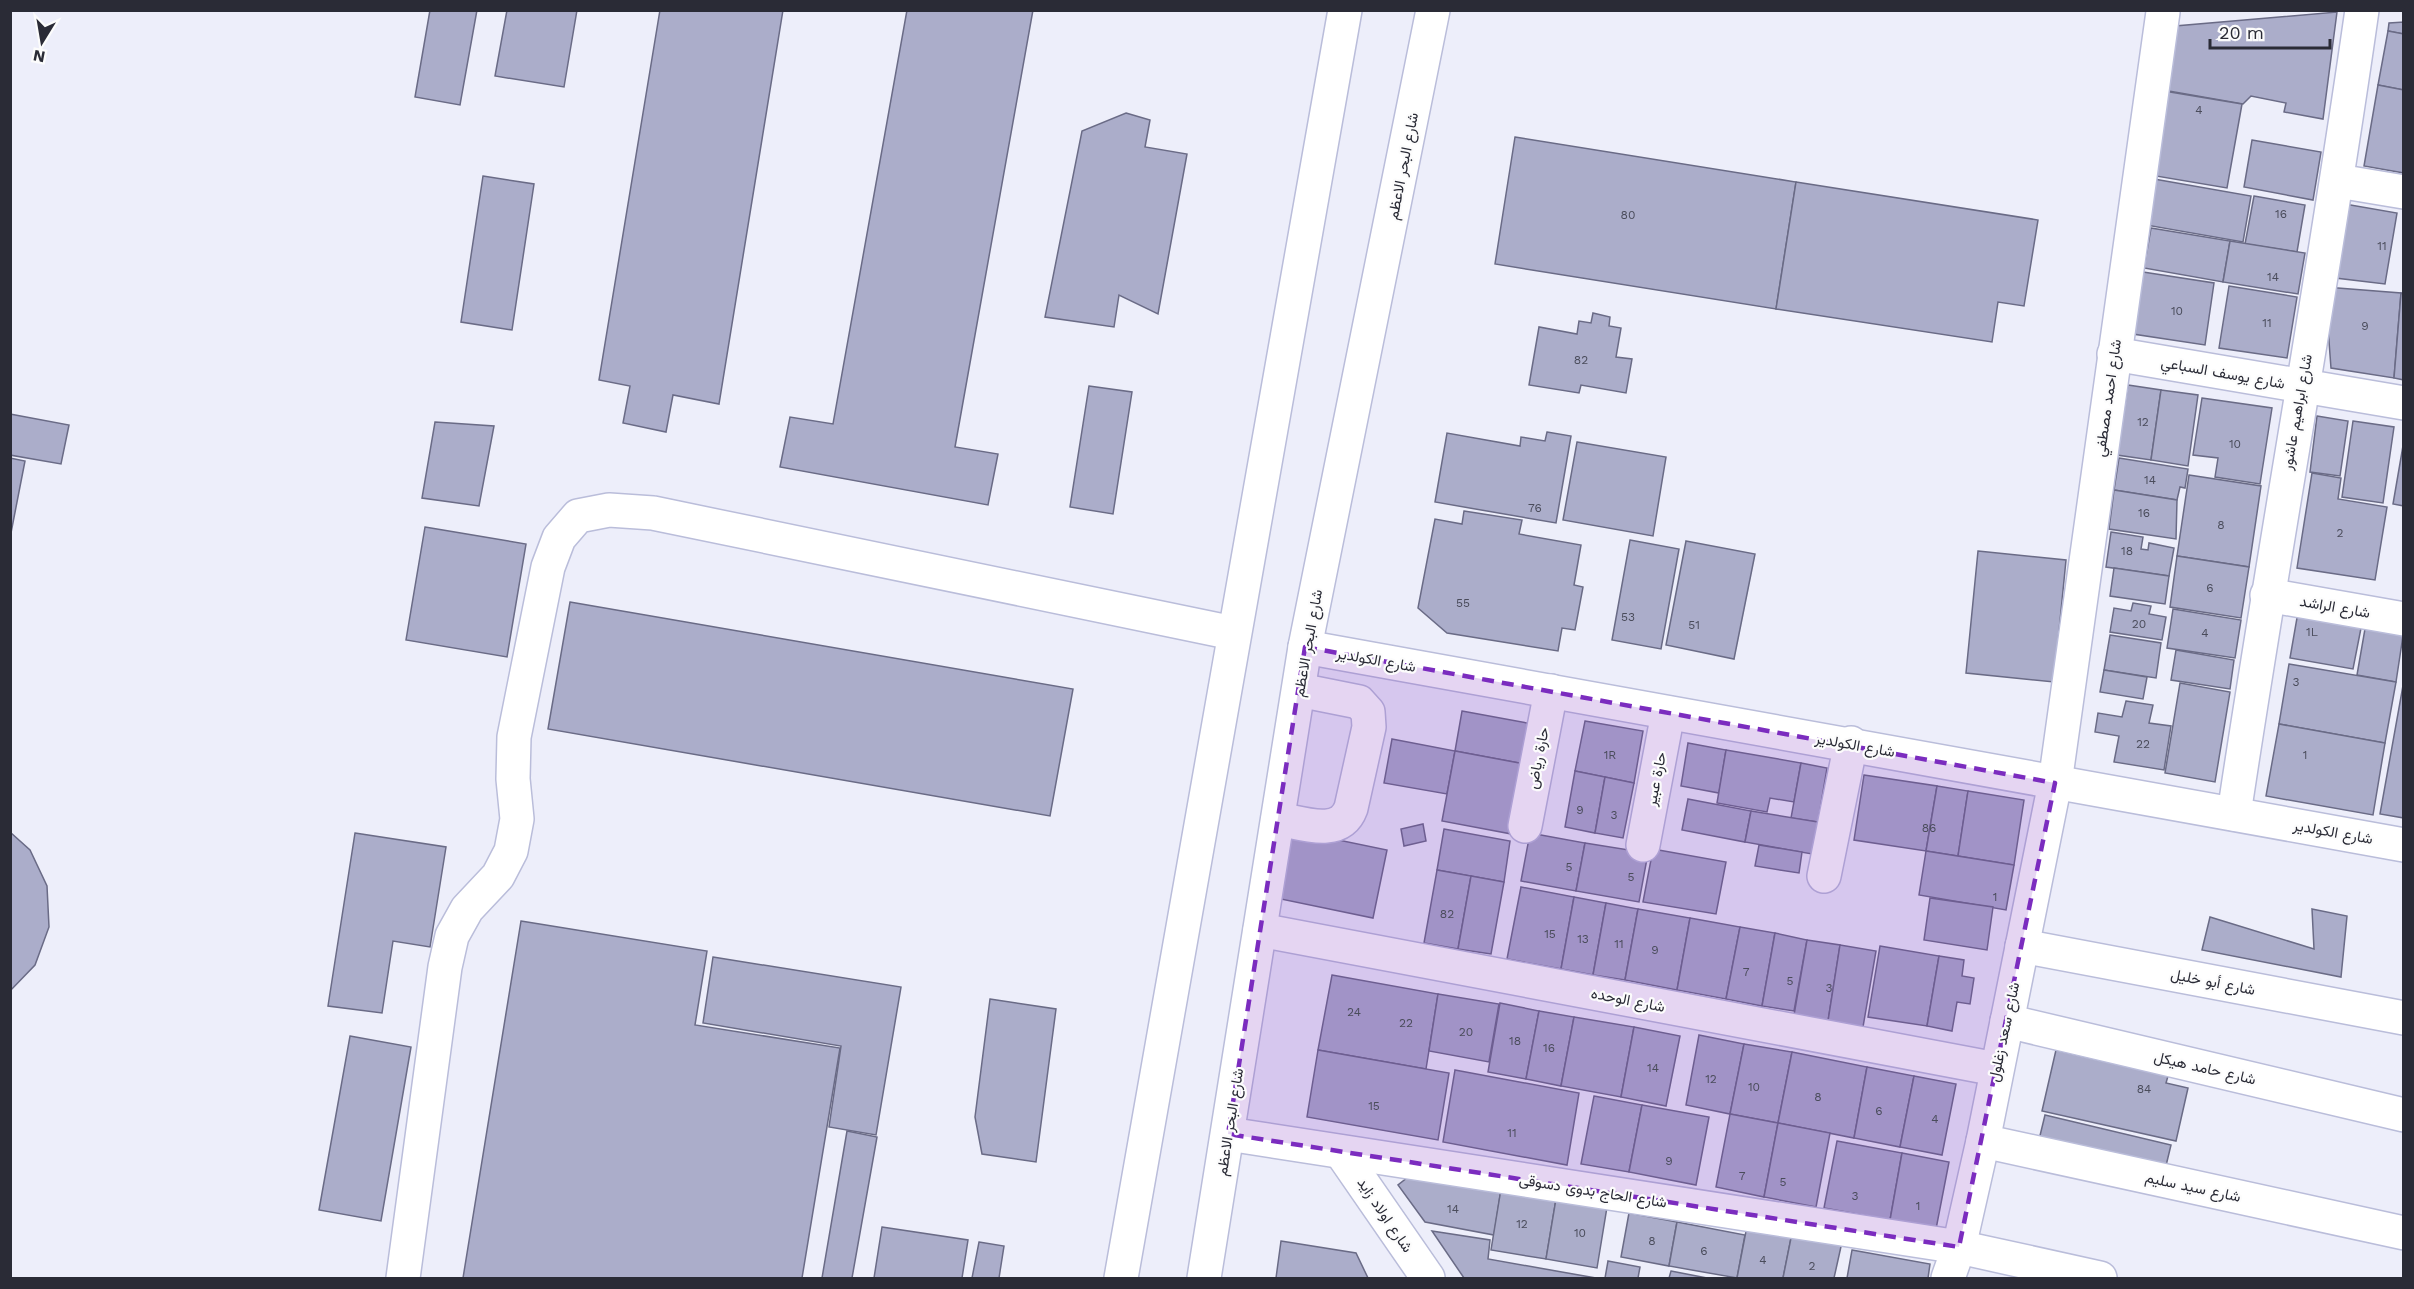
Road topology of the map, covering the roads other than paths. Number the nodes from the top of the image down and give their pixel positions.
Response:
1 (1345, 10) edge
2 (1433, 10) edge
3 (2362, 10) edge
4 (2165, 11) edge
5 (2338, 181) junction
6 (2403, 192) edge
7 (2114, 354) junction
8 (2301, 387) junction
9 (2403, 403) edge
10 (2267, 595) junction
11 (2403, 619) edge
12 (1233, 633) junction
13 (1305, 647) junction
14 (1299, 690) junction
15 (1551, 691) junction
16 (1668, 713) junction
17 (1851, 743) junction
18 (2055, 783) junction
19 (2234, 814) junction
20 (1278, 819) junction
21 (1525, 826) dead end
22 (1643, 845) dead end
23 (2403, 845) edge
24 (1824, 876) dead end
25 (1260, 930) junction
26 (2022, 946) junction
27 (2403, 1018) edge
28 (2007, 1021) junction
29 (1996, 1069) junction
30 (2403, 1115) edge
31 (1228, 1134) junction
32 (1983, 1141) junction
33 (1341, 1152) junction
34 (2403, 1233) edge
35 (1959, 1247) junction
36 (403, 1278) edge
37 (1121, 1278) edge
38 (1204, 1278) edge
39 (1428, 1278) edge
40 (1948, 1278) edge
41 (2100, 1278) edge

1 - 12 street
2 - 13 street, شارع البحر الاعظم
3 - 5 street, شارع ابراهيم عاشور
4 - 7 street, شارع احمد مصطفي
5 - 6 street
5 - 8 street, شارع ابراهيم عاشور
7 - 8 street, شارع يوسف السباعي
7 - 18 street, شارع احمد مصطفي
8 - 9 street, شارع يوسف السباعي
8 - 10 street, شارع ابراهيم عاشور
10 - 11 street, شارع الراشد
10 - 19 street, شارع ابراهيم عاشور
12 - 36 street
12 - 37 street
13 - 14 street, شارع البحر الاعظم
13 - 15 street, شارع الكولدير
14 - 20 street, شارع البحر الاعظم
14 - 20 street
15 - 16 street, شارع الكولدير
15 - 21 street, حارة رياض
16 - 17 street, شارع الكولدير
16 - 22 street, حارة عبير
17 - 18 street, شارع الكولدير
17 - 24 street
18 - 19 street, شارع الكولدير
18 - 26 street, شارع سعد زغلول
19 - 23 street, شارع الكولدير
20 - 25 street, شارع البحر الاعظم
25 - 29 street, شارع الوحده
25 - 31 street, شارع البحر الاعظم
26 - 27 street, شارع أبو خليل
26 - 28 street, شارع سعد زغلول
28 - 29 street, شارع سعد زغلول
28 - 30 street, شارع حامد هيكل
29 - 32 street, شارع سعد زغلول
31 - 33 street, شارع الحاج بدوى دسوقى
31 - 38 street, شارع البحر الاعظم
32 - 34 street, شارع سيد سليم
32 - 35 street, شارع سعد زغلول
33 - 35 street, شارع الحاج بدوى دسوقى
33 - 39 street, شارع اولاد زايد
35 - 40 street, شارع سعد زغلول
35 - 41 street, شارع الحاج بدوى دسوقى

